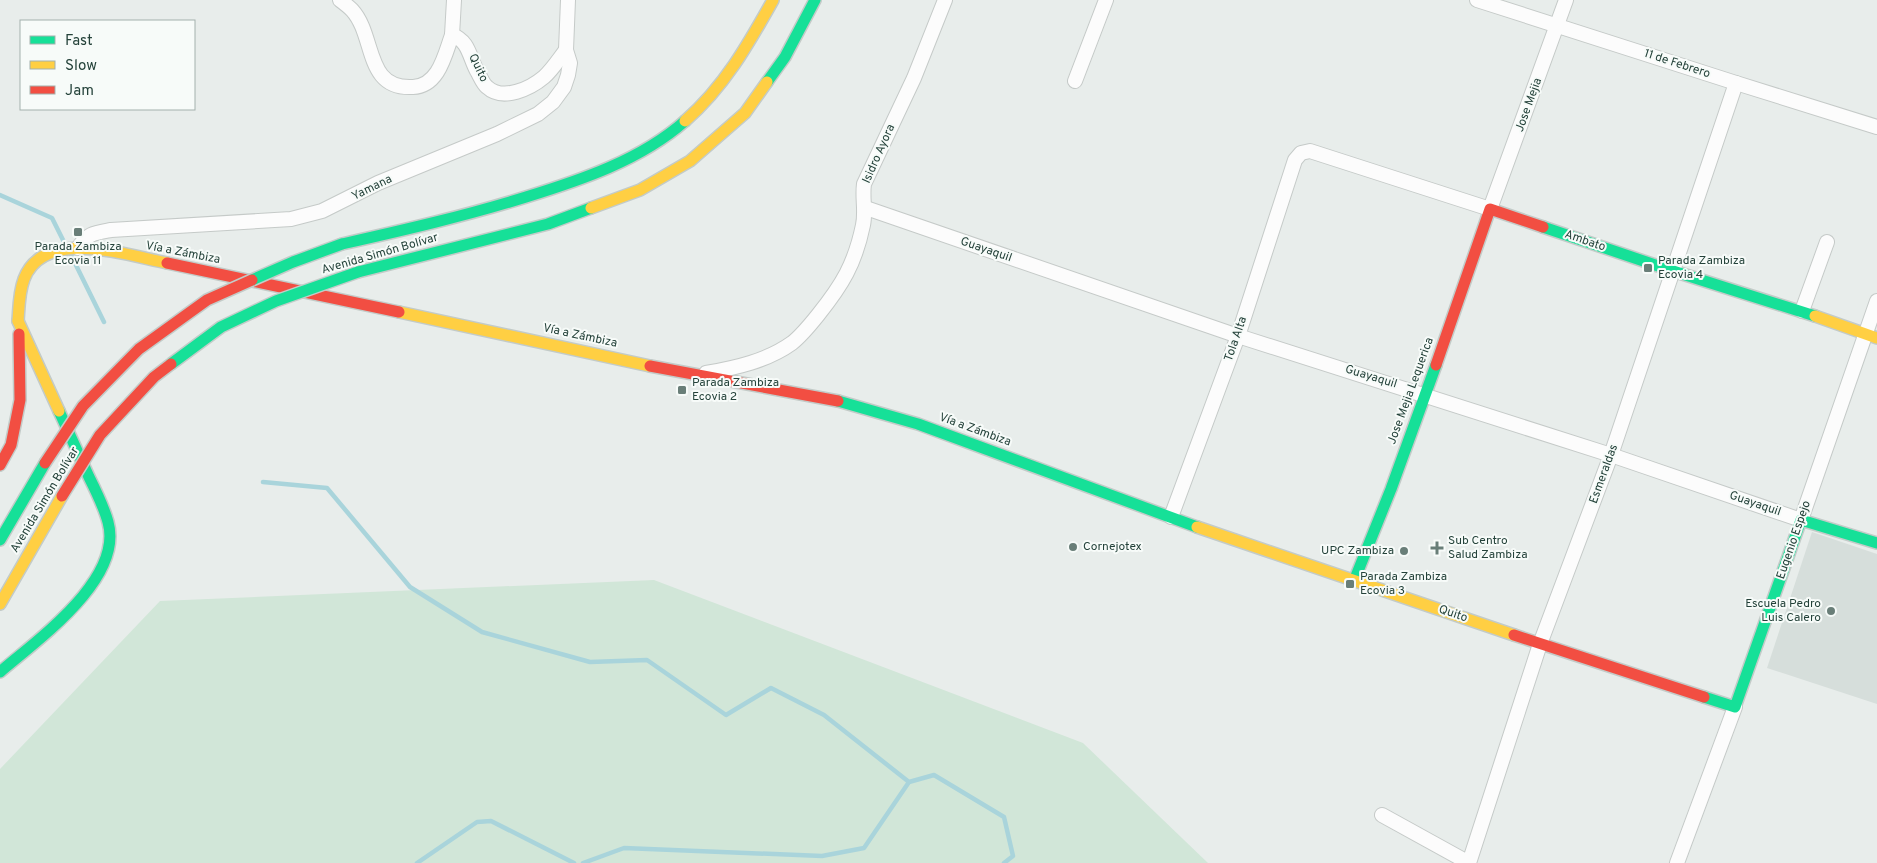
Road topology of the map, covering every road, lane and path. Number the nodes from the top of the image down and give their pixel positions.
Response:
1 (340, 0) edge
2 (454, 0) edge
3 (568, 0) edge
4 (774, 0) edge
5 (815, 0) edge
6 (945, 0) edge
7 (1106, 0) edge
8 (1477, 0) edge
9 (1566, 0) edge
10 (1557, 26) junction
11 (452, 35) junction
12 (566, 50) junction
13 (1075, 81) dead end
14 (1736, 83) junction
15 (1877, 127) edge
16 (1295, 160) joint
17 (866, 208) junction
18 (1490, 209) junction
19 (1827, 242) dead end
20 (78, 248) junction
21 (1673, 271) junction
22 (1877, 301) edge
23 (1802, 311) junction
24 (18, 321) junction
25 (1238, 336) junction
26 (1871, 336) edge
27 (696, 375) junction
28 (1426, 394) junction
29 (1611, 455) junction
30 (0, 465) edge
31 (1171, 517) junction
32 (1801, 520) junction
33 (0, 540) edge
34 (1877, 543) edge
35 (1354, 580) junction
36 (0, 604) edge
37 (1540, 644) junction
38 (0, 672) edge
39 (1735, 708) junction
40 (1382, 815) dead end
41 (1469, 863) edge
42 (1677, 863) edge

1 - 11 street
2 - 11 street
3 - 12 street, Yamana
4 - 33 main road, Avenida Simón Bolívar, bridge
5 - 36 main road, Avenida Simón Bolívar, bridge
6 - 17 street, Isidro Ayora
7 - 13 street
8 - 10 street, 11 de Febrero
9 - 10 street, Jose Mejia
10 - 14 street, 11 de Febrero
10 - 18 street, Jose Mejia
11 - 12 street, Quito
12 - 20 street, Yamana
14 - 15 street, 11 de Febrero
14 - 21 street, Esmeraldas
16 - 18 street, Ambato
16 - 25 street, Tola Alta
17 - 25 street, Guayaquil
17 - 27 street, Isidro Ayora
18 - 21 main road, Ambato
18 - 28 main road, Jose Mejia Lequerica
19 - 23 street
20 - 24 main road, Vía a Zámbiza
20 - 27 main road, Vía a Zámbiza
21 - 23 main road, Ambato
21 - 29 street, Esmeraldas
22 - 26 street, Eugenio Espejo
23 - 26 main road, Ambato
24 - 30 main road, Vía a Zámbiza
24 - 38 main road
25 - 28 street, Guayaquil
25 - 31 street, Tola Alta
26 - 32 street, Eugenio Espejo
27 - 31 main road, Vía a Zámbiza
28 - 29 street, Guayaquil
28 - 35 main road, Jose Mejia Lequerica
29 - 32 street, Guayaquil
29 - 37 street, Esmeraldas
31 - 35 main road, Quito
32 - 34 main road, Guayaquil
32 - 39 main road, Eugenio Espejo
35 - 37 main road, Quito
37 - 39 main road, Quito
37 - 41 street, Esmeraldas
39 - 42 street, Eugenio Espejo
40 - 41 street

